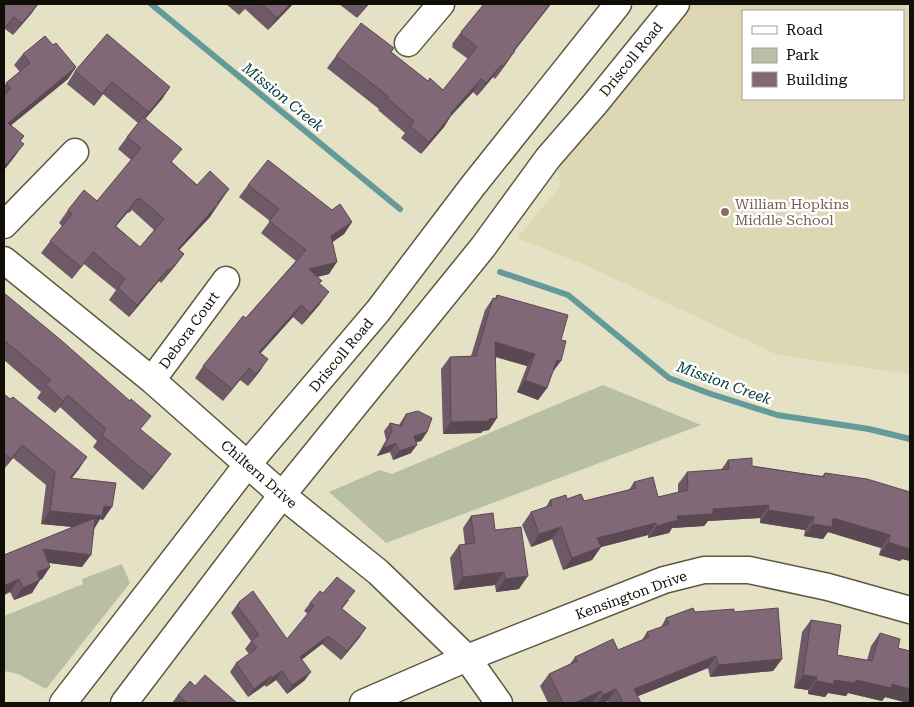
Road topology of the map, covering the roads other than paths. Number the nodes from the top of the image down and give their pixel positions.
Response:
1 (441, 4) edge
2 (618, 4) edge
3 (676, 4) edge
4 (408, 43) dead end
5 (75, 152) dead end
6 (4, 225) edge
7 (4, 260) edge
8 (226, 280) dead end
9 (152, 380) junction
10 (247, 465) junction
11 (282, 495) junction
12 (910, 610) edge
13 (467, 658) junction
14 (63, 703) edge
15 (124, 703) edge
16 (363, 703) edge
17 (499, 703) edge

1 - 4 street
2 - 10 street, Driscoll Road
3 - 11 street, Driscoll Road
5 - 6 street
7 - 9 street, Chiltern Drive
8 - 9 street, Debora Court
9 - 10 street, Chiltern Drive
10 - 11 street, Chiltern Drive
10 - 14 street, Driscoll Road
11 - 13 street, Chiltern Drive
11 - 15 street, Driscoll Road
12 - 13 street, Kensington Drive
13 - 16 street, Kensington Drive
13 - 17 street, Chiltern Drive

